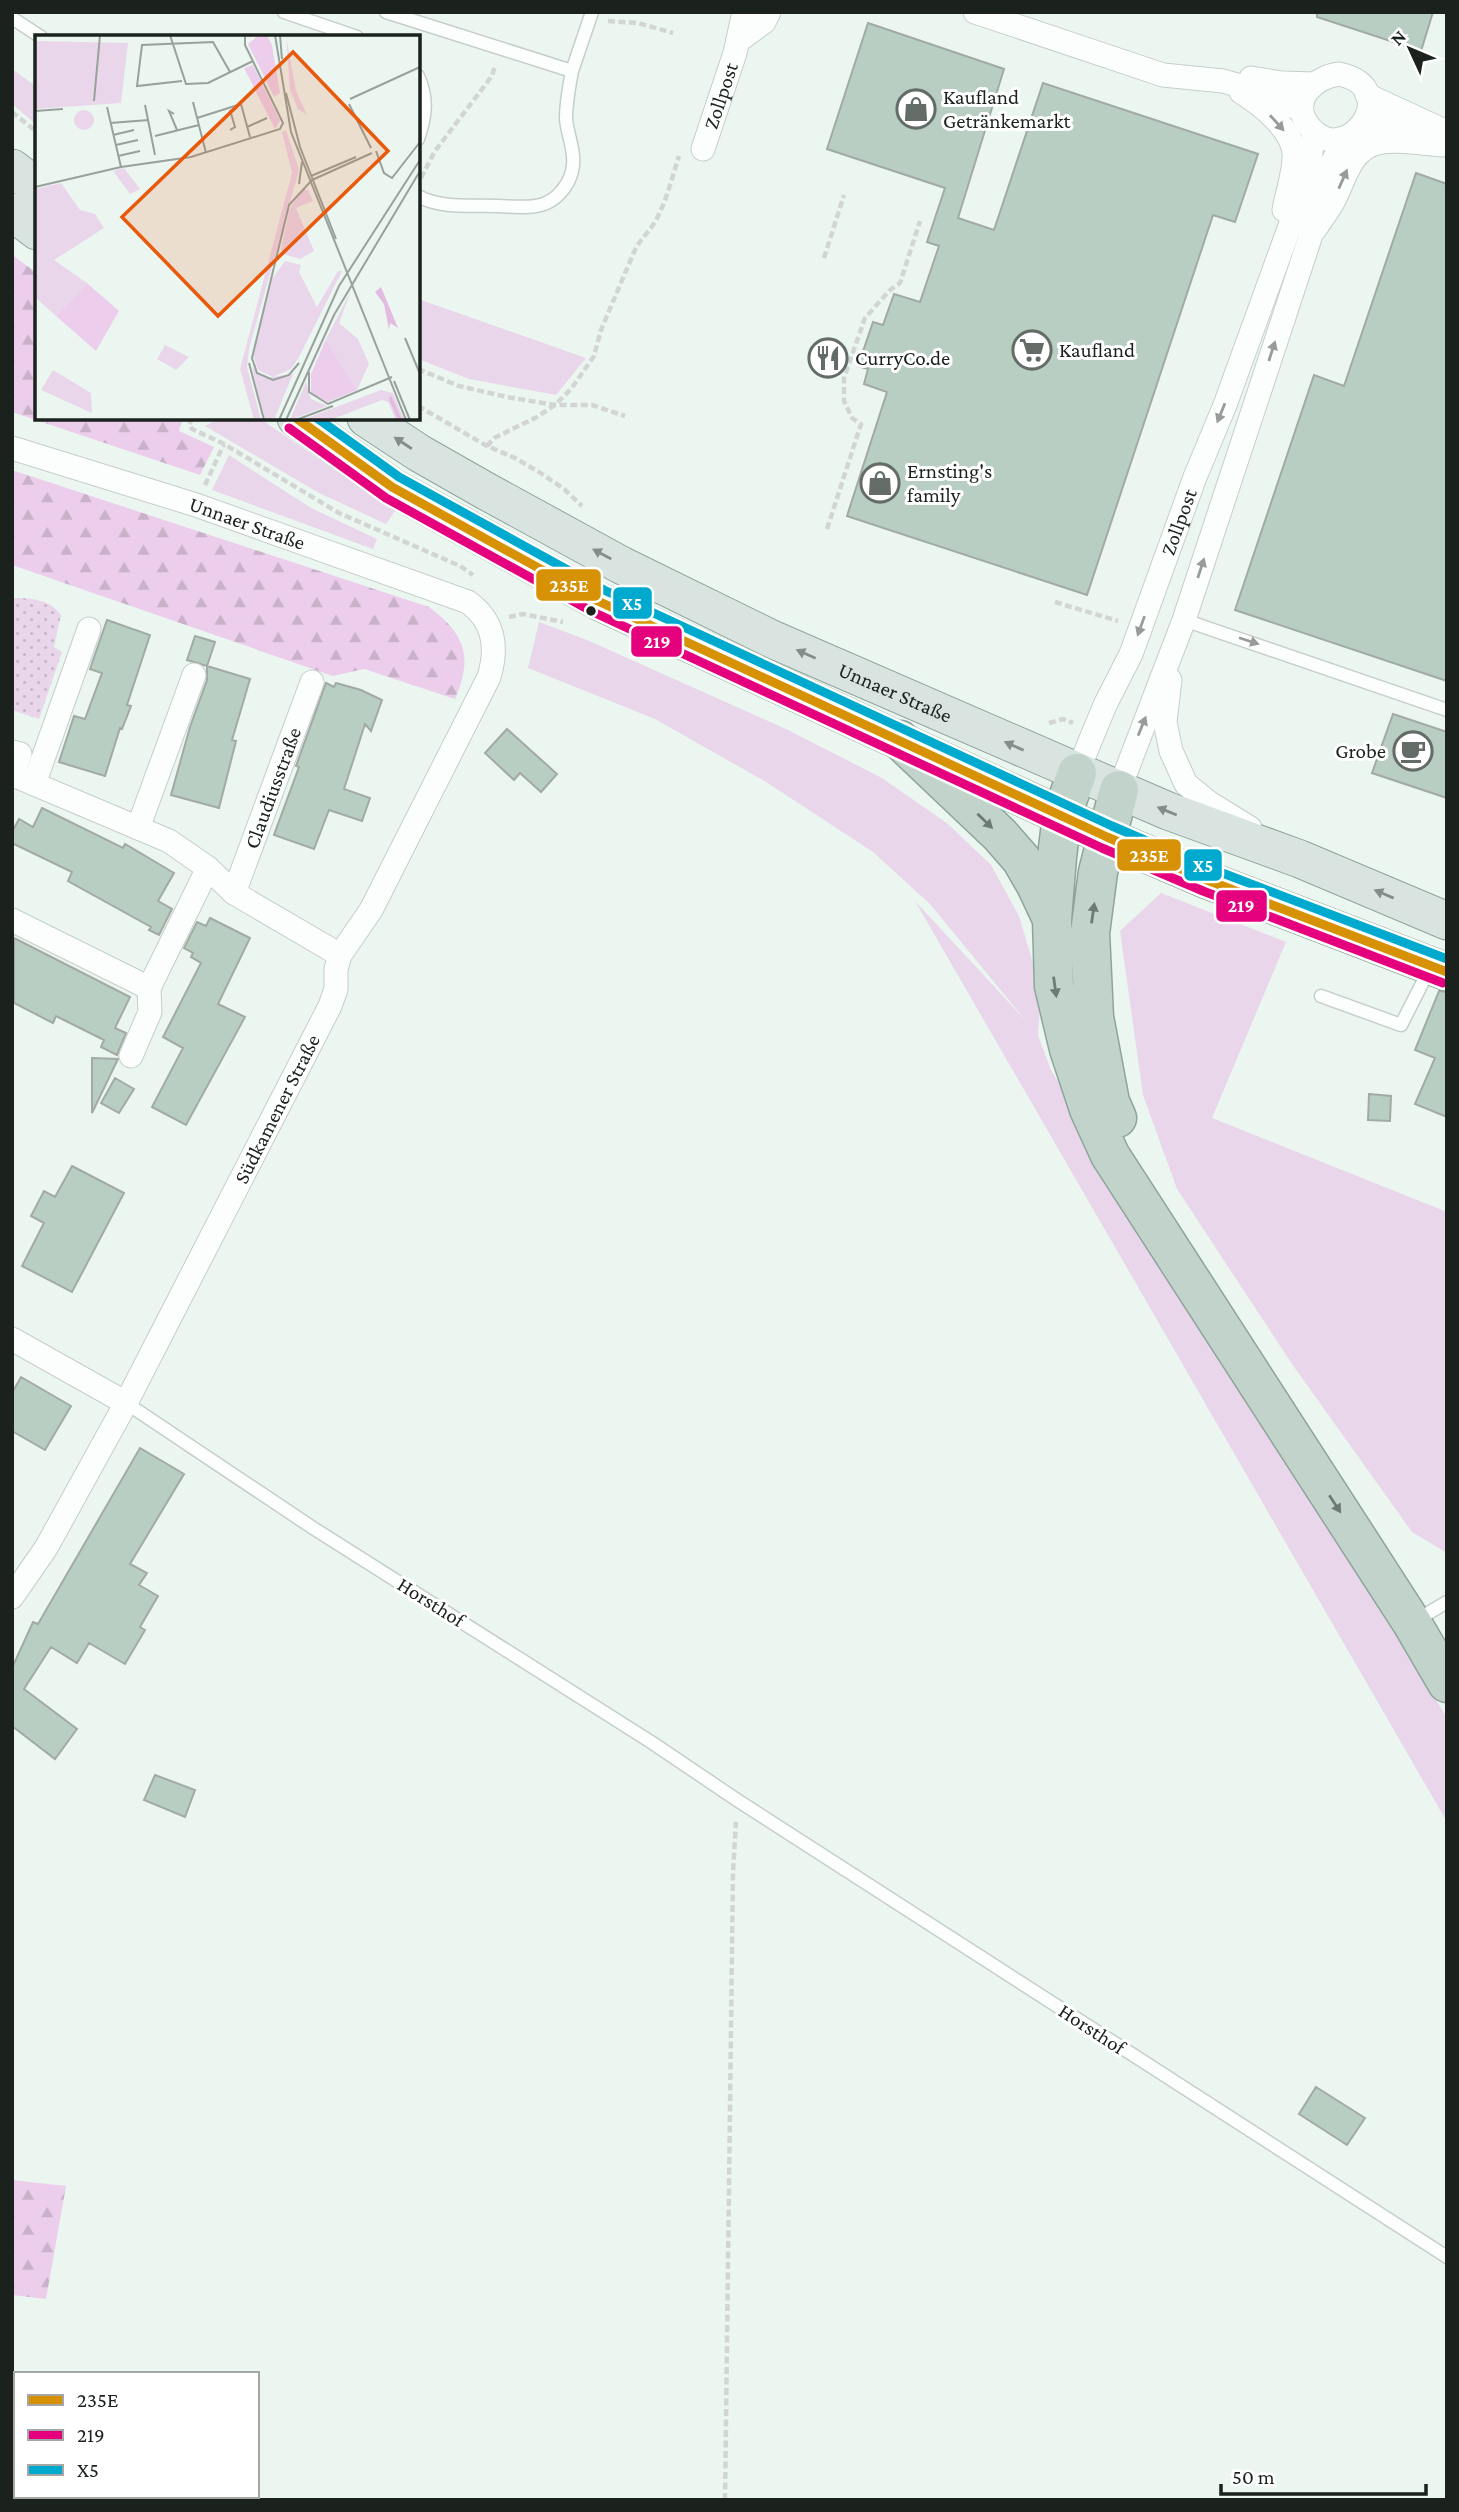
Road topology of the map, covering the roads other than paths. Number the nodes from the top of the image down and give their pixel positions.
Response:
1 (284, 12) edge
2 (386, 12) edge
3 (592, 12) edge
4 (744, 12) edge
5 (753, 12) edge
6 (769, 12) edge
7 (979, 13) edge
8 (12, 18) edge
9 (38, 35) edge
10 (351, 35) edge
11 (738, 41) junction
12 (572, 71) junction
13 (420, 81) edge
14 (1223, 81) junction
15 (1314, 84) junction
16 (1367, 95) junction
17 (1301, 110) junction
18 (1357, 129) junction
19 (1314, 132) junction
20 (420, 134) edge
21 (1445, 141) edge
22 (703, 149) dead end
23 (12, 168) edge
24 (35, 185) edge
25 (420, 197) edge
26 (12, 212) edge
27 (35, 229) edge
28 (1310, 237) junction
29 (1274, 268) junction
30 (299, 420) edge
31 (369, 420) edge
32 (12, 448) edge
33 (483, 616) joint
34 (1184, 620) junction
35 (89, 629) dead end
36 (1171, 655) junction
37 (194, 676) dead end
38 (312, 682) dead end
39 (1447, 710) edge
40 (900, 740) junction
41 (12, 752) edge
42 (1077, 773) junction
43 (20, 779) edge
44 (1119, 790) junction
45 (1062, 815) junction
46 (138, 828) junction
47 (1107, 837) junction
48 (1300, 859) junction
49 (208, 868) junction
50 (234, 893) junction
51 (1052, 919) junction
52 (12, 920) edge
53 (1447, 920) edge
54 (340, 955) junction
55 (1439, 969) edge
56 (149, 988) junction
57 (1321, 996) dead end
58 (131, 1056) dead end
59 (12, 1339) edge
60 (126, 1403) junction
61 (12, 1597) edge
62 (1435, 1617) edge
63 (1447, 1683) edge
64 (1447, 2257) edge

1 - 10 lane
2 - 12 lane
3 - 12 lane
4 - 11 street, Zollpost
5 - 11 street, Zollpost
6 - 11 street, Zollpost
7 - 14 street, Zollpost
8 - 9 lane
11 - 22 street, Zollpost
12 - 25 lane
13 - 20 lane
14 - 15 street, Zollpost
14 - 17 street, Zollpost
14 -> 29 street, Zollpost
15 - 16 street
15 - 17 street
16 - 18 street
16 - 21 street
17 - 19 street
18 - 19 street
18 - 21 street
18 - 28 street, Zollpost
19 - 29 street, Zollpost
28 -> 21 street, Zollpost
23 - 24 main road
26 - 27 main road
34 -> 28 street, Zollpost
29 -> 42 street, Zollpost
30 - 40 main road, Unnaer Straße
42 -> 31 main road, Unnaer Straße
32 - 33 street, Unnaer Straße
33 - 54 street, Südkamener Straße
34 - 36 street, Zollpost
34 -> 39 lane
35 - 43 street
44 -> 36 street, Zollpost
36 - 48 street, Zollpost
37 - 46 street
38 - 50 street, Claudiusstraße
40 - 45 main road, Unnaer Straße
40 -> 51 highway
41 - 43 street
42 - 44 main road, Unnaer Straße
42 - 45 highway
43 - 46 street
44 - 47 highway
48 -> 44 main road, Unnaer Straße
45 - 47 main road, Unnaer Straße
45 - 51 highway
46 - 49 street
47 - 55 main road, Unnaer Straße
62 -> 47 highway
53 -> 48 main road, Unnaer Straße
49 - 50 street
49 - 56 street
50 - 54 street
51 -> 62 highway
52 - 56 street
54 - 60 street, Südkamener Straße
55 - 57 lane
56 - 58 street
59 - 60 street
60 - 61 street, Südkamener Straße
60 - 64 lane, Horsthof
62 - 63 highway

